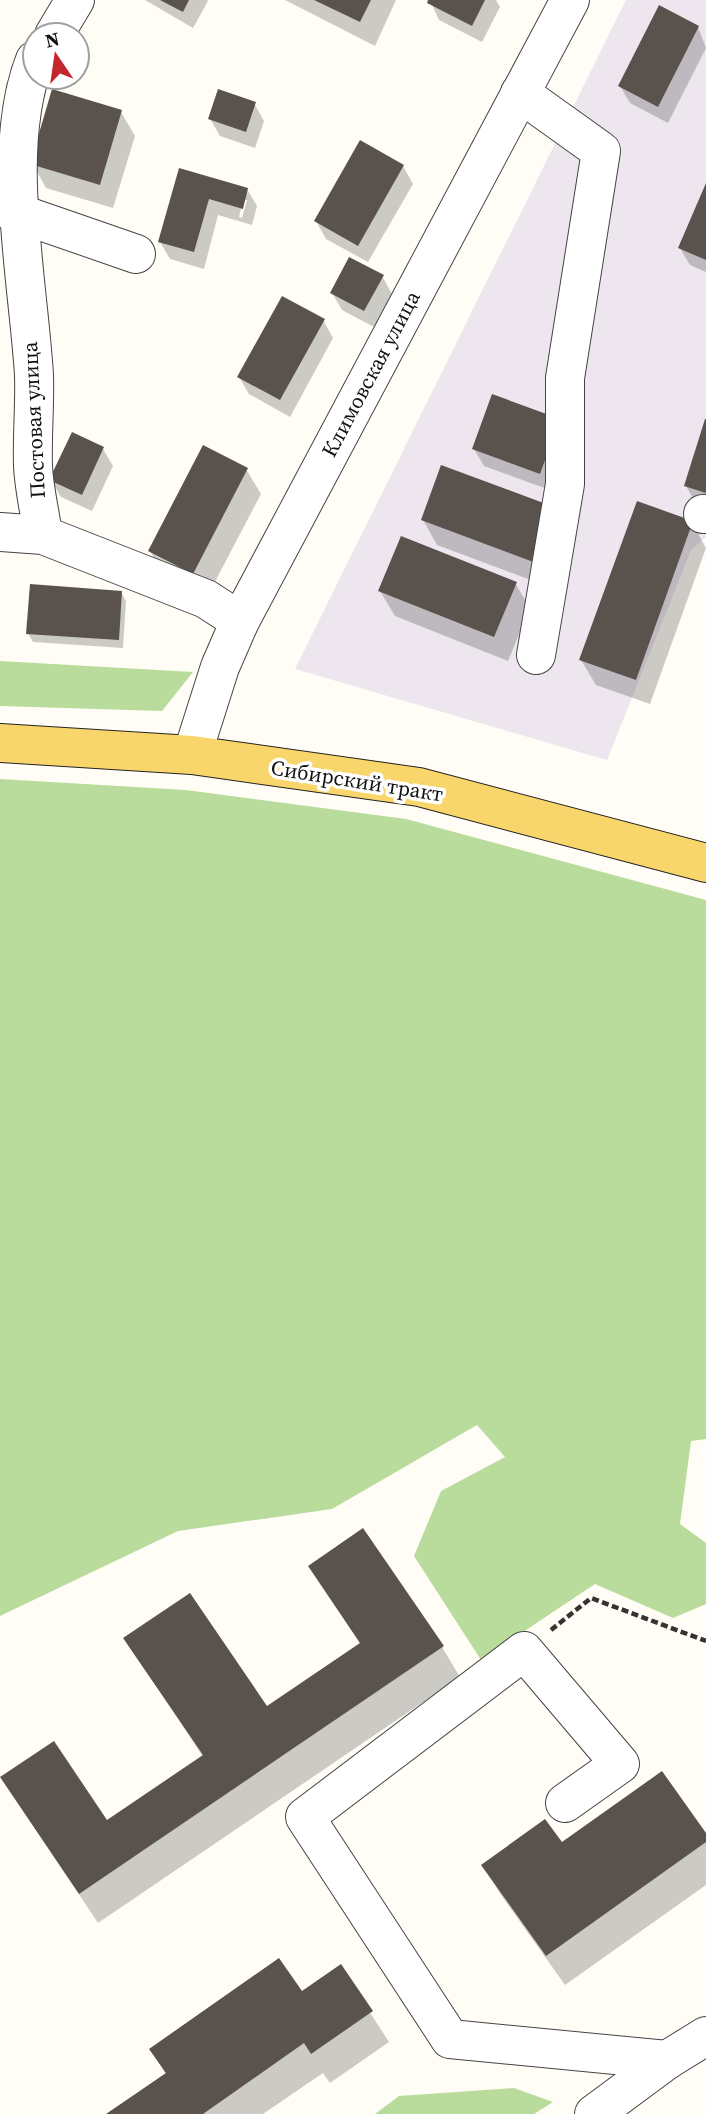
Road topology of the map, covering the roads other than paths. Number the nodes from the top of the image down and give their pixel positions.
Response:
1 (75, 0) edge
2 (569, 0) edge
3 (62, 21) edge
4 (8, 81) edge
5 (520, 93) junction
6 (7, 222) edge
7 (136, 254) dead end
8 (0, 532) edge
9 (43, 535) junction
10 (240, 621) junction
11 (536, 655) dead end
12 (0, 743) edge
13 (192, 755) junction
14 (706, 863) edge
15 (565, 1802) dead end
16 (706, 2036) edge
17 (667, 2060) junction
18 (609, 2109) edge

1 - 3 street
2 - 5 street, Климовская улица
4 - 6 street, Постовая улица
5 - 10 street, Климовская улица
5 - 11 street
6 - 7 street
6 - 9 street, Постовая улица
8 - 9 street
9 - 10 street
10 - 13 street, Климовская улица
12 - 13 main road, Сибирский тракт
13 - 14 main road, Сибирский тракт
15 - 17 street
16 - 17 street
17 - 18 street

